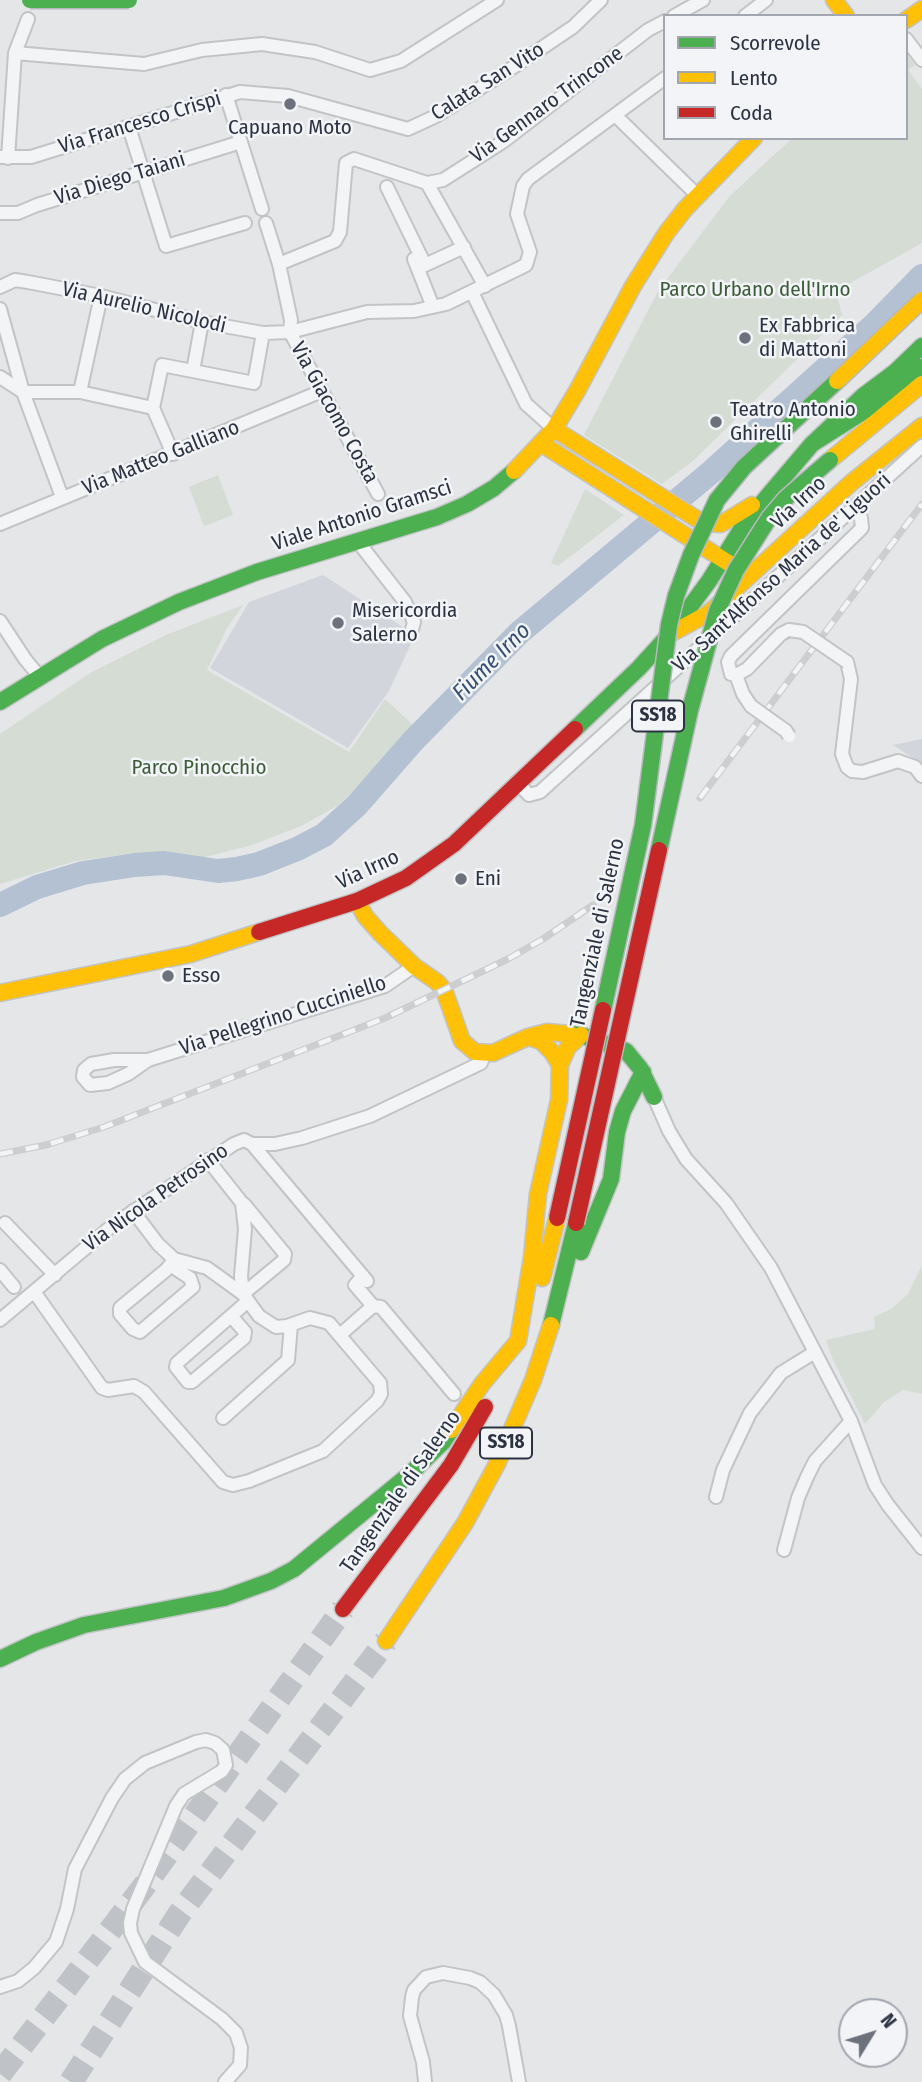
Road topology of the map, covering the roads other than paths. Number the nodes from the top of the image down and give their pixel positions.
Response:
1 (30, 0) edge
2 (129, 0) edge
3 (497, 0) edge
4 (601, 0) edge
5 (766, 0) edge
6 (694, 2) edge
7 (677, 14) edge
8 (748, 14) edge
9 (28, 19) dead end
10 (663, 22) edge
11 (908, 42) edge
12 (15, 53) junction
13 (922, 60) edge
14 (663, 79) edge
15 (226, 95) junction
16 (322, 104) joint
17 (615, 115) junction
18 (128, 127) junction
19 (752, 140) edge
20 (241, 142) junction
21 (4, 157) edge
22 (142, 172) junction
23 (427, 183) junction
24 (697, 195) junction
25 (262, 209) dead end
26 (0, 213) edge
27 (245, 223) dead end
28 (266, 223) dead end
29 (464, 247) junction
30 (279, 264) junction
31 (485, 286) junction
32 (0, 287) edge
33 (472, 292) junction
34 (101, 296) junction
35 (922, 300) edge
36 (433, 307) junction
37 (0, 309) edge
38 (202, 322) junction
39 (3, 330) edge
40 (263, 332) junction
41 (290, 332) junction
42 (922, 346) edge
43 (922, 367) edge
44 (193, 371) junction
45 (0, 377) edge
46 (922, 384) edge
47 (322, 391) junction
48 (23, 392) junction
49 (80, 392) junction
50 (922, 404) edge
51 (153, 408) junction
52 (922, 426) edge
53 (554, 429) junction
54 (542, 444) junction
55 (812, 444) junction
56 (922, 446) edge
57 (173, 454) junction
58 (830, 460) junction
59 (782, 480) junction
60 (378, 494) dead end
61 (62, 497) junction
62 (850, 512) junction
63 (816, 515) junction
64 (0, 524) edge
65 (359, 542) junction
66 (702, 545) junction
67 (721, 559) junction
68 (766, 562) junction
69 (709, 580) junction
70 (0, 621) edge
71 (411, 633) dead end
72 (670, 634) junction
73 (736, 675) junction
74 (39, 676) junction
75 (0, 702) edge
76 (789, 741) dead end
77 (922, 776) edge
78 (517, 782) junction
79 (357, 901) junction
80 (414, 966) junction
81 (0, 993) edge
82 (581, 1035) junction
83 (528, 1037) junction
84 (484, 1054) junction
85 (148, 1060) dead end
86 (560, 1065) junction
87 (643, 1072) junction
88 (654, 1097) junction
89 (627, 1101) junction
90 (252, 1144) junction
91 (208, 1160) junction
92 (242, 1203) junction
93 (133, 1211) junction
94 (5, 1223) dead end
95 (172, 1262) junction
96 (0, 1270) edge
97 (55, 1275) junction
98 (14, 1287) dead end
99 (35, 1293) junction
100 (246, 1298) junction
101 (373, 1306) junction
102 (231, 1316) junction
103 (0, 1320) edge
104 (291, 1325) junction
105 (341, 1334) junction
106 (518, 1341) junction
107 (815, 1352) junction
108 (533, 1380) junction
109 (454, 1394) dead end
110 (223, 1418) dead end
111 (851, 1421) junction
112 (716, 1497) dead end
113 (922, 1548) edge
114 (784, 1550) dead end
115 (343, 1609) tunnel mouth
116 (386, 1641) tunnel mouth
117 (0, 1659) edge
118 (0, 1987) edge
119 (225, 2082) edge
120 (425, 2082) edge
121 (519, 2082) edge

1 - 2 main road, bridge
3 - 12 street
4 - 16 street, Calata San Vito
5 - 8 street
6 - 7 street
9 - 12 street
10 - 23 street, Via Gennaro Trincone
11 - 13 street
12 - 21 street
14 - 17 street, Via Aurelio Nicolodi
15 - 16 street, Via Francesco Crispi
15 - 18 street, Via Francesco Crispi
15 - 20 street
17 - 24 street
17 - 31 street, Via Aurelio Nicolodi
18 - 21 street, Via Francesco Crispi
18 - 22 street
19 - 24 main road, Viale Antonio Gramsci
20 - 22 street, Via Diego Taiani
20 - 25 street
22 - 26 street, Via Diego Taiani
22 - 27 street
23 - 29 street
23 - 30 street
24 - 53 main road, Viale Antonio Gramsci
28 - 30 street
29 - 31 street
29 - 36 street
30 - 41 street
31 - 33 street, Via Aurelio Nicolodi
32 - 34 street, Via Aurelio Nicolodi
33 - 36 street, Via Aurelio Nicolodi
33 - 53 street
34 - 38 street, Via Aurelio Nicolodi
34 - 49 street
35 - 106 main road, Tangenziale di Salerno / SS18, bridge
36 - 41 street, Via Aurelio Nicolodi
37 - 39 street
38 - 40 street, Via Aurelio Nicolodi
38 - 44 street
39 - 48 street
40 - 41 street, Via Aurelio Nicolodi
40 - 44 street
41 - 47 street, Via Giacomo Costa
42 - 55 main road
43 - 55 main road, Via Irno
44 - 51 street
45 - 48 street
46 - 58 main road, SS18
47 - 57 street, Via Matteo Galliano
47 - 60 street, Via Giacomo Costa
48 - 49 street
48 - 61 street
49 - 51 street
50 - 58 main road
51 - 57 street
52 - 63 main road, Via Irno
53 - 54 main road, Viale Antonio Gramsci
53 - 59 main road
54 - 65 main road, Viale Antonio Gramsci
54 - 66 main road
55 - 59 main road, Via Irno
56 - 62 street, Via Sant'Alfonso Maria de' Liguori
57 - 61 street, Via Matteo Galliano
58 - 108 main road, Tangenziale di Salerno / SS18, bridge
59 - 63 main road
59 - 67 main road, Via Irno
61 - 64 street, Via Matteo Galliano
62 - 73 street
62 - 78 street, Via Sant'Alfonso Maria de' Liguori
63 - 68 main road, Via Irno
65 - 71 street
65 - 74 main road, Viale Antonio Gramsci
66 - 67 main road
66 - 69 main road
67 - 68 main road
67 - 69 main road, Via Irno
68 - 72 main road, Via Irno
69 - 72 main road, Via Irno
70 - 74 street
72 - 78 main road, Via Irno
73 - 76 street, bridge
73 - 77 street, bridge
74 - 75 main road, Viale Antonio Gramsci
78 - 79 main road, Via Irno
79 - 80 main road
79 - 81 main road, Via Irno
80 - 84 main road
80 - 85 street, Via Pellegrino Cucciniello
82 - 83 main road
82 - 86 main road
82 - 87 main road
83 - 84 main road
83 - 86 main road
84 - 90 street
86 - 106 main road
87 - 88 main road
87 - 89 main road
88 - 89 main road
88 - 107 street
89 - 108 main road
90 - 91 street, Via Nicola Petrosino
90 - 101 street
91 - 92 street
91 - 93 street, Via Nicola Petrosino
92 - 100 street
92 - 100 street
93 - 95 street
93 - 97 street, Via Nicola Petrosino
94 - 97 street
95 - 95 street
95 - 100 street
96 - 98 street
97 - 99 street, Via Nicola Petrosino
99 - 103 street, Via Nicola Petrosino
99 - 105 street
100 - 102 street
100 - 104 street
101 - 105 street
101 - 109 street
102 - 102 street
104 - 105 street
104 - 110 street
106 - 115 main road, Tangenziale di Salerno / SS18
106 - 117 main road
107 - 111 street
107 - 112 street
108 - 116 main road, Tangenziale di Salerno / SS18
111 - 113 street
111 - 114 street
118 - 119 street
120 - 121 street

